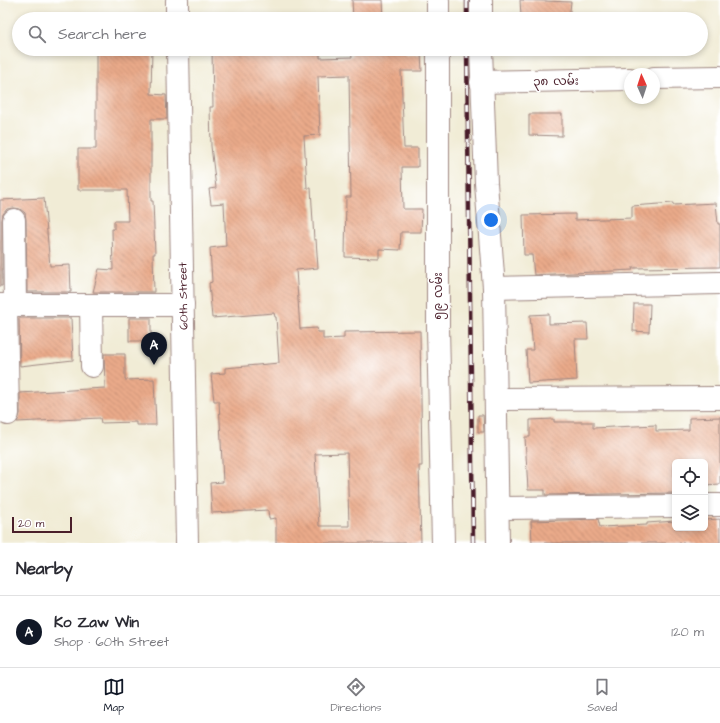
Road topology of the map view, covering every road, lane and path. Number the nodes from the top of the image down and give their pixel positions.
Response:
1 (177, 0) edge
2 (438, 0) edge
3 (481, 0) edge
4 (177, 12) edge
5 (438, 12) edge
6 (481, 12) edge
7 (178, 56) edge
8 (438, 56) edge
9 (481, 56) edge
10 (720, 77) edge
11 (660, 78) edge
12 (624, 79) edge
13 (481, 82) junction
14 (14, 220) dead end
15 (720, 284) edge
16 (494, 288) junction
17 (7, 305) edge
18 (91, 305) junction
19 (183, 305) junction
20 (92, 366) dead end
21 (720, 398) edge
22 (497, 400) junction
23 (8, 414) dead end
24 (708, 505) edge
25 (720, 505) edge
26 (672, 506) edge
27 (498, 508) junction
28 (187, 543) edge
29 (443, 543) edge
30 (498, 543) edge

1 - 4 street
2 - 5 street
3 - 6 street
7 - 19 street, 60th Street
8 - 29 street, ၅၉ လမ်း
9 - 13 street
10 - 11 street
12 - 13 street, ၃၈ လမ်း
13 - 16 street
14 - 17 street
15 - 16 street
16 - 22 street
17 - 18 street
17 - 23 street
18 - 19 street
18 - 20 street
19 - 28 street, 60th Street
21 - 22 street
22 - 27 street
24 - 25 street
26 - 27 street
27 - 30 street

